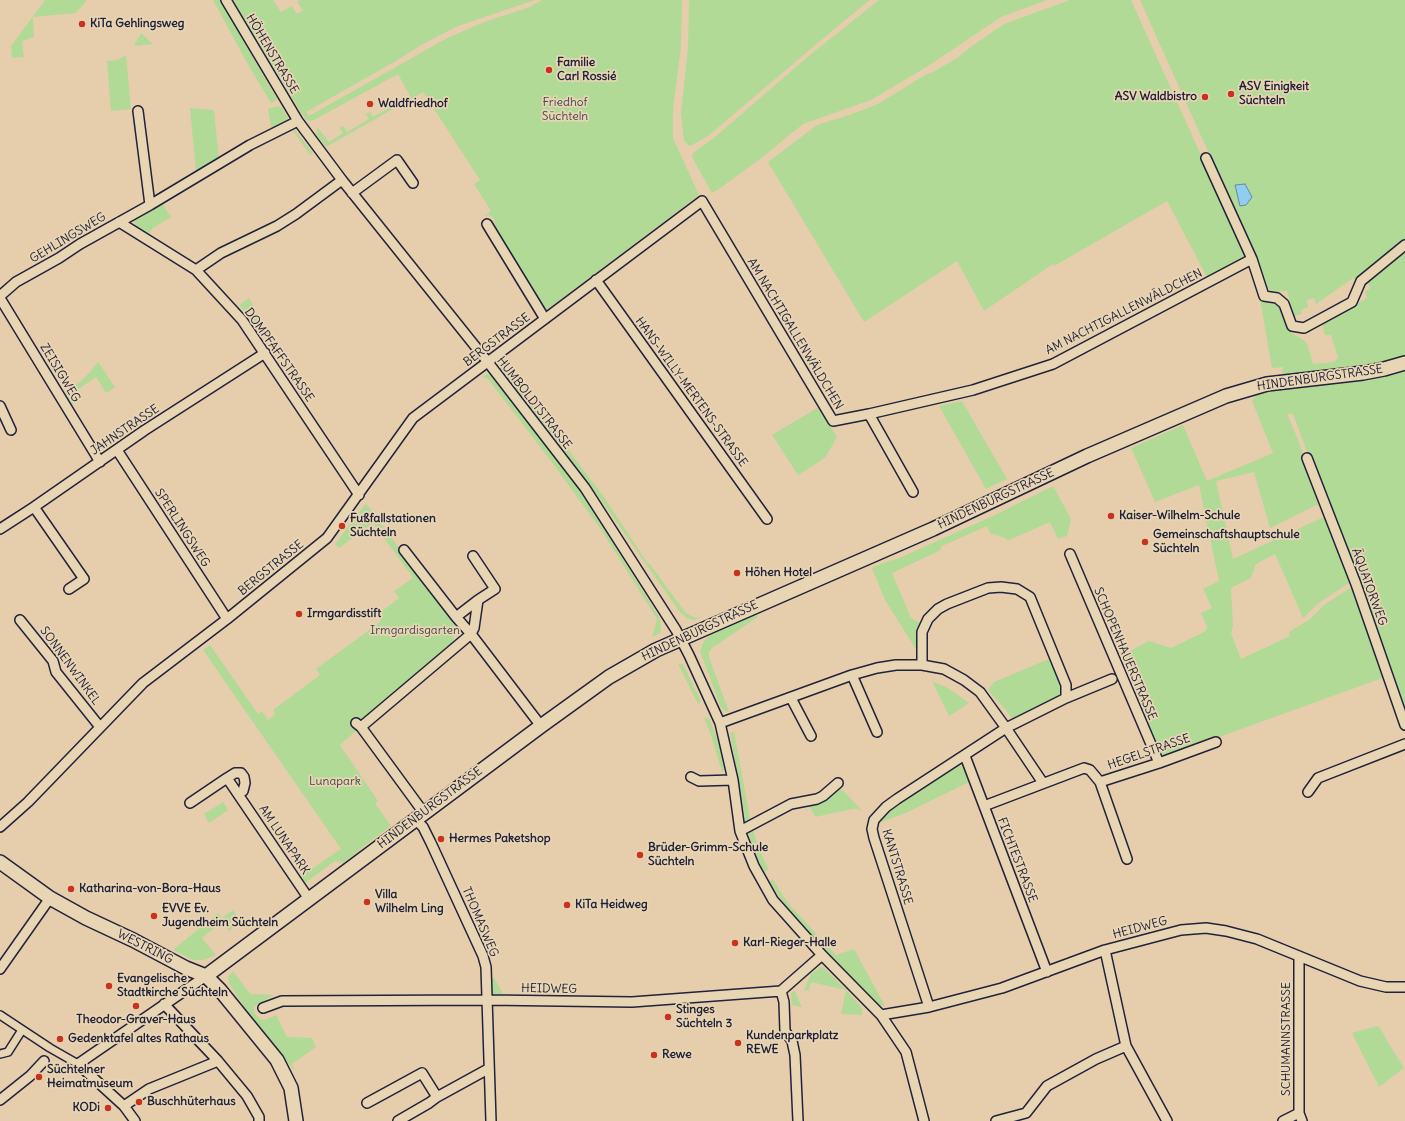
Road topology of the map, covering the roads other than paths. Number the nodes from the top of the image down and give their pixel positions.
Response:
1 (226, 0) edge
2 (138, 111) dead end
3 (298, 121) junction
4 (1206, 158) dead end
5 (342, 180) junction
6 (413, 183) dead end
7 (352, 193) junction
8 (702, 201) joint
9 (150, 205) junction
10 (119, 222) junction
11 (487, 224) dead end
12 (1405, 245) edge
13 (1252, 259) junction
14 (196, 270) junction
15 (596, 280) junction
16 (0, 297) edge
17 (545, 319) junction
18 (265, 353) junction
19 (487, 361) junction
20 (1405, 363) edge
21 (0, 406) edge
22 (869, 414) junction
23 (11, 430) dead end
24 (117, 450) junction
25 (1306, 458) dead end
26 (100, 462) junction
27 (913, 492) dead end
28 (359, 494) junction
29 (34, 507) junction
30 (767, 519) dead end
31 (0, 529) edge
32 (404, 550) dead end
33 (1070, 554) dead end
34 (473, 556) dead end
35 (69, 589) dead end
36 (478, 600) junction
37 (456, 617) junction
38 (227, 619) junction
39 (20, 620) dead end
40 (471, 634) junction
41 (681, 639) junction
42 (922, 664) junction
43 (852, 675) junction
44 (1112, 679) dead end
45 (791, 698) junction
46 (1066, 698) junction
47 (720, 723) junction
48 (1405, 725) edge
49 (541, 726) junction
50 (100, 727) junction
51 (1006, 728) junction
52 (877, 732) dead end
53 (811, 736) dead end
54 (1216, 742) dead end
55 (1405, 744) edge
56 (965, 756) junction
57 (1159, 763) junction
58 (691, 777) dead end
59 (227, 778) junction
60 (733, 780) junction
61 (1100, 782) junction
62 (838, 783) dead end
63 (1043, 783) junction
64 (1308, 792) dead end
65 (239, 794) junction
66 (190, 803) dead end
67 (984, 806) junction
68 (420, 816) junction
69 (0, 827) edge
70 (740, 831) junction
71 (1127, 859) dead end
72 (2, 865) edge
73 (50, 898) junction
74 (309, 899) junction
75 (1105, 950) junction
76 (822, 955) junction
77 (1299, 956) junction
78 (0, 969) edge
79 (1047, 972) junction
80 (206, 976) junction
81 (1405, 987) edge
82 (781, 991) junction
83 (488, 1000) junction
84 (164, 1004) junction
85 (929, 1007) junction
86 (263, 1008) dead end
87 (0, 1015) edge
88 (881, 1015) junction
89 (22, 1030) junction
90 (1126, 1046) junction
91 (50, 1048) junction
92 (0, 1054) edge
93 (44, 1061) joint
94 (218, 1061) junction
95 (78, 1064) junction
96 (488, 1069) junction
97 (437, 1097) junction
98 (0, 1100) edge
99 (367, 1103) dead end
100 (124, 1106) junction
101 (1028, 1117) edge
102 (1300, 1117) edge
103 (135, 1121) edge
104 (259, 1121) edge
105 (296, 1121) edge
106 (398, 1121) edge
107 (491, 1121) edge
108 (798, 1121) edge
109 (924, 1121) edge
110 (996, 1121) edge
111 (1167, 1121) edge
112 (1282, 1121) edge

1 - 3 street, HÖHENSTRASSE
2 - 9 street
3 - 5 street, HUMBOLDTSTRASSE
3 - 9 street, GEHLINGSWEG
4 - 13 street
5 - 7 street, HUMBOLDTSTRASSE
5 - 14 street
6 - 7 street
7 - 19 street, HUMBOLDTSTRASSE
8 - 15 street, BERGSTRASSE
8 - 22 street, AM NACHTIGALLENWÄLDCHEN
9 - 10 street, GEHLINGSWEG
10 - 14 street, DOMPFAFFSTRASSE
10 - 16 street, GEHLINGSWEG
11 - 17 street, BERGSTRASSE
12 - 13 street
13 - 22 street, AM NACHTIGALLENWÄLDCHEN
14 - 18 street, DOMPFAFFSTRASSE
15 - 17 street, BERGSTRASSE
15 - 30 street, HANS-WILLY-MERTENS-STRASSE
16 - 26 street, ZEISIGWEG
17 - 19 street, BERGSTRASSE
18 - 24 street, JAHNSTRASSE
18 - 28 street, DOMPFAFFSTRASSE
19 - 28 street, BERGSTRASSE
19 - 41 street, HUMBOLDTSTRASSE
20 - 41 main road, HINDENBURGSTRASSE
21 - 23 street
22 - 27 street
24 - 26 street, JAHNSTRASSE
24 - 38 street, SPERLINGSWEG
25 - 48 street, ÄQUATORWEG
26 - 29 street, JAHNSTRASSE
28 - 38 street, BERGSTRASSE
29 - 31 street, JAHNSTRASSE
29 - 35 street
32 - 37 street
33 - 57 street, SCHOPENHAUERSTRASSE
34 - 36 street
36 - 37 street
36 - 40 street
37 - 40 street
38 - 50 street, BERGSTRASSE
39 - 50 street, SONNENWINKEL
40 - 49 street
40 - 68 street, THOMASWEG
41 - 47 street, HUMBOLDTSTRASSE
41 - 49 main road, HINDENBURGSTRASSE
42 - 43 street
42 - 46 street
42 - 51 street
43 - 45 street
43 - 52 street
44 - 46 street, KANTSTRASSE
45 - 47 street
45 - 53 street
46 - 51 street, KANTSTRASSE
47 - 60 street, HUMBOLDTSTRASSE
49 - 68 main road, HINDENBURGSTRASSE
50 - 69 street, BERGSTRASSE
51 - 56 street, KANTSTRASSE
51 - 63 street
54 - 57 street, HEGELSTRASSE
55 - 64 street
56 - 67 street, FICHTESTRASSE
56 - 85 street, KANTSTRASSE
57 - 61 street, HEGELSTRASSE
58 - 60 street
59 - 65 street, AM LUNAPARK
59 - 65 street
59 - 66 street
60 - 70 street, HUMBOLDTSTRASSE
61 - 63 street, HEGELSTRASSE
61 - 71 street
62 - 70 street
63 - 67 street, HEGELSTRASSE
65 - 74 street, AM LUNAPARK
67 - 79 street, FICHTESTRASSE
68 - 74 main road, HINDENBURGSTRASSE
68 - 83 street, THOMASWEG
70 - 76 street, HUMBOLDTSTRASSE
72 - 73 main road, WESTRING
73 - 78 street
73 - 80 main road, WESTRING
74 - 80 main road, HINDENBURGSTRASSE
75 - 77 street, HEIDWEG
75 - 79 street, HEIDWEG
75 - 90 street
76 - 82 street
76 - 88 street, HUMBOLDTSTRASSE
77 - 81 street, HEIDWEG
77 - 102 street, SCHUMANNSTRASSE
79 - 85 street, HEIDWEG
80 - 84 street, HINDENBURGSTRASSE
80 - 105 main road, WESTRING
82 - 83 street, HEIDWEG
82 - 108 street
83 - 86 street, HEIDWEG
83 - 96 street, THOMASWEG
84 - 94 street
84 - 95 street, HINDENBURGSTRASSE
85 - 88 street, HEIDWEG
87 - 89 street
88 - 109 street, HUMBOLDTSTRASSE
89 - 91 street
89 - 92 street
90 - 101 street
90 - 111 street
91 - 93 street
91 - 95 street
93 - 98 street
94 - 100 street
94 - 104 street
95 - 100 street
96 - 97 street
96 - 107 street, THOMASWEG
97 - 99 street
97 - 106 street
100 - 103 street
101 - 110 street
102 - 112 street

